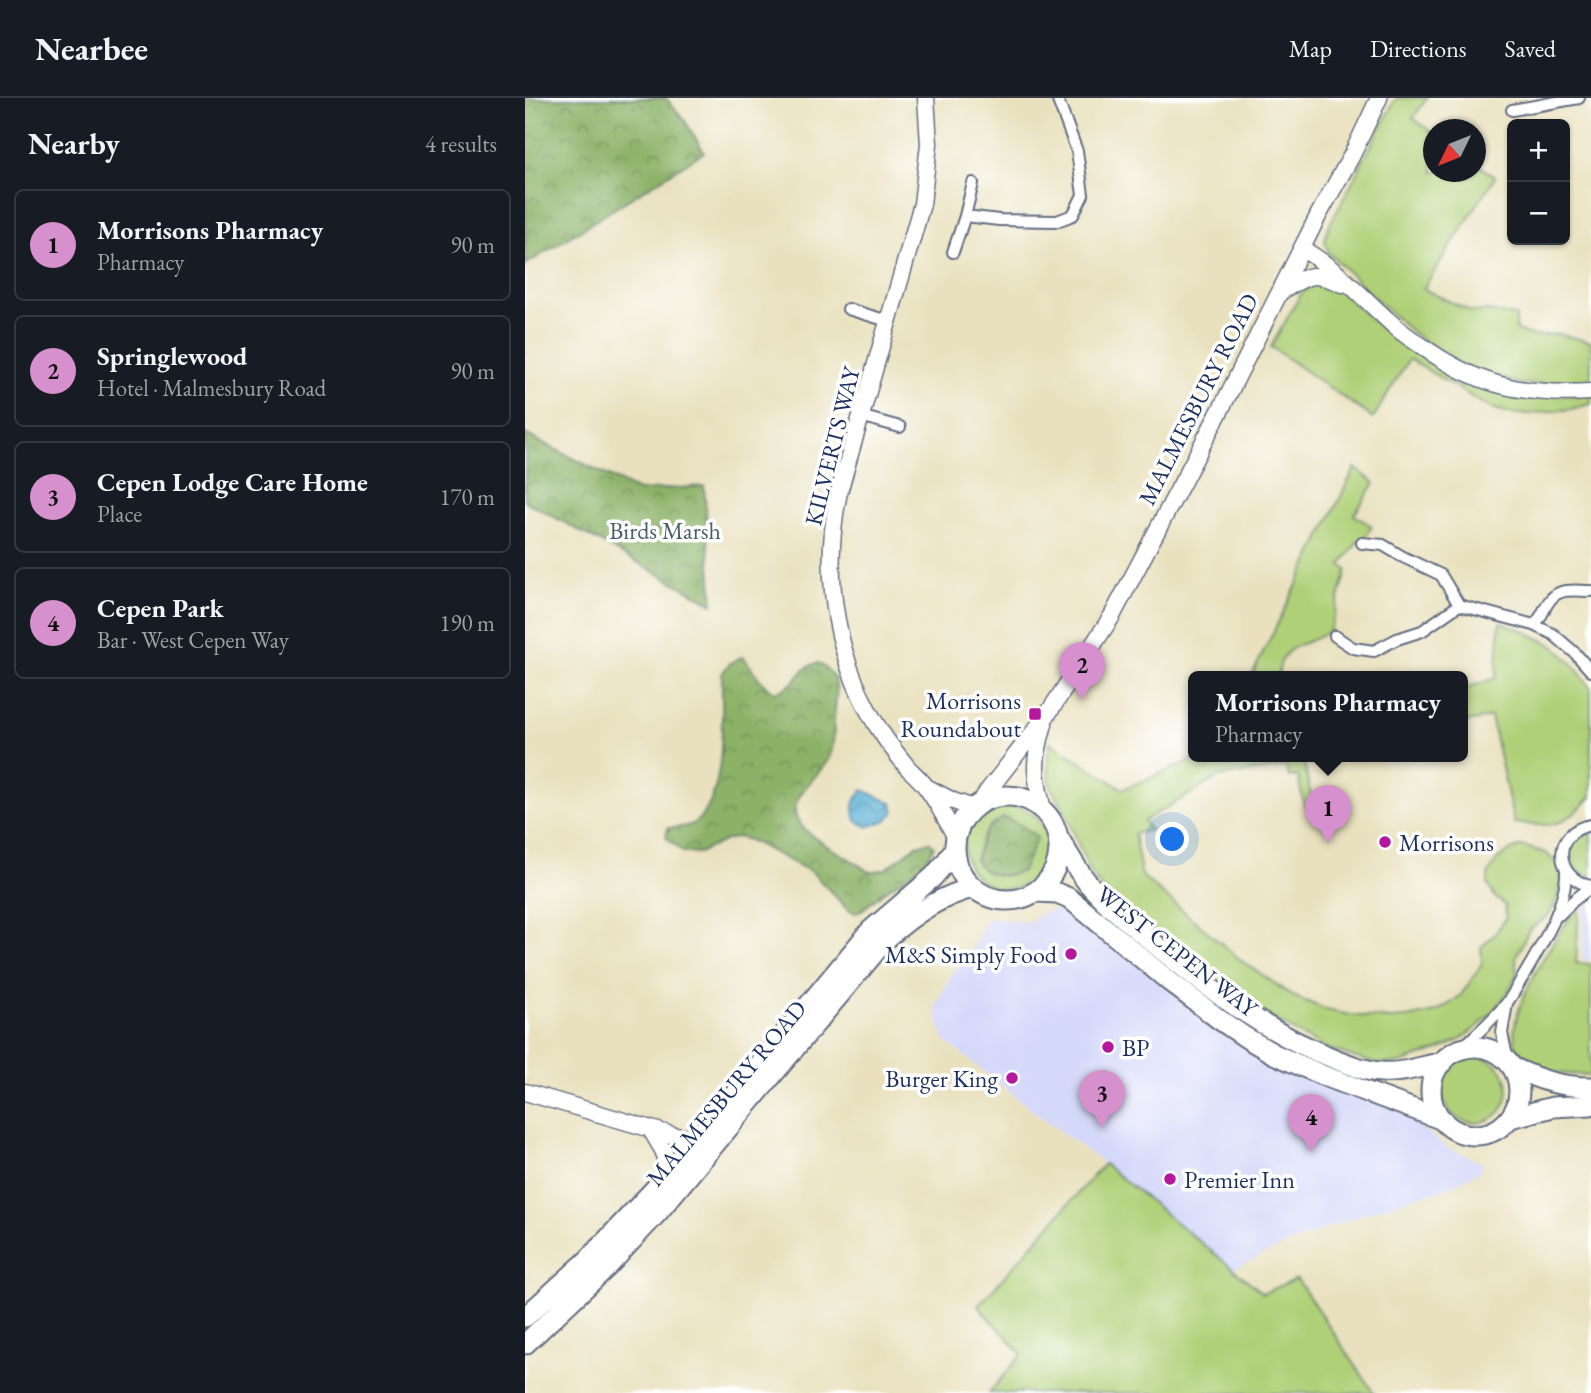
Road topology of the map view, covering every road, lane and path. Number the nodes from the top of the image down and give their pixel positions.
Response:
1 (926, 98) edge
2 (1057, 98) edge
3 (1379, 98) edge
4 (1579, 98) edge
5 (1512, 110) dead end
6 (973, 183) dead end
7 (965, 216) junction
8 (1302, 249) junction
9 (953, 252) dead end
10 (1354, 289) junction
11 (1280, 292) junction
12 (848, 309) dead end
13 (888, 321) junction
14 (1591, 392) edge
15 (860, 416) junction
16 (900, 427) dead end
17 (1362, 543) dead end
18 (1591, 591) edge
19 (1459, 605) junction
20 (1534, 625) junction
21 (1335, 636) dead end
22 (1591, 671) edge
23 (1047, 715) junction
24 (926, 787) junction
25 (977, 807) junction
26 (1042, 810) junction
27 (1591, 825) edge
28 (1057, 835) junction
29 (955, 843) junction
30 (1566, 871) junction
31 (1591, 887) edge
32 (973, 888) junction
33 (1035, 892) junction
34 (1543, 941) junction
35 (1507, 1003) junction
36 (1451, 1056) junction
37 (1510, 1064) junction
38 (1591, 1087) edge
39 (525, 1092) edge
40 (1591, 1105) edge
41 (1510, 1118) junction
42 (1443, 1120) junction
43 (652, 1129) junction
44 (699, 1137) junction
45 (666, 1177) junction
46 (525, 1317) edge
47 (525, 1344) edge

1 - 13 main road, KILVERTS WAY
2 - 7 street
3 - 8 main road, MALMESBURY ROAD
4 - 5 street
6 - 7 street
7 - 9 street
8 - 10 main road
8 - 11 main road, MALMESBURY ROAD
10 - 11 main road
10 - 14 main road
11 - 23 main road, MALMESBURY ROAD
12 - 13 street
13 - 15 main road, KILVERTS WAY
15 - 16 street
15 - 24 main road, KILVERTS WAY
17 - 19 street
18 - 20 street
19 - 20 street
19 - 21 street
20 - 22 street
23 - 25 main road, MALMESBURY ROAD
23 - 26 main road, MALMESBURY ROAD
24 - 25 main road, KILVERTS WAY
24 - 29 main road, KILVERTS WAY
25 - 26 highway
25 - 29 highway
26 - 28 highway
27 - 30 street
28 - 33 highway
28 - 36 highway, WEST CEPEN WAY
29 - 32 highway
29 - 44 highway, MALMESBURY ROAD
30 - 31 street
30 - 34 street
31 - 34 street
32 - 33 highway
32 - 47 highway, MALMESBURY ROAD
33 - 42 highway, WEST CEPEN WAY
34 - 35 street
35 - 36 street
35 - 37 street
36 - 37 highway
36 - 42 highway
37 - 38 highway
37 - 41 highway
39 - 43 main road
40 - 41 highway
41 - 42 highway
43 - 44 main road
43 - 45 main road
44 - 45 highway, MALMESBURY ROAD
45 - 46 highway, MALMESBURY ROAD

